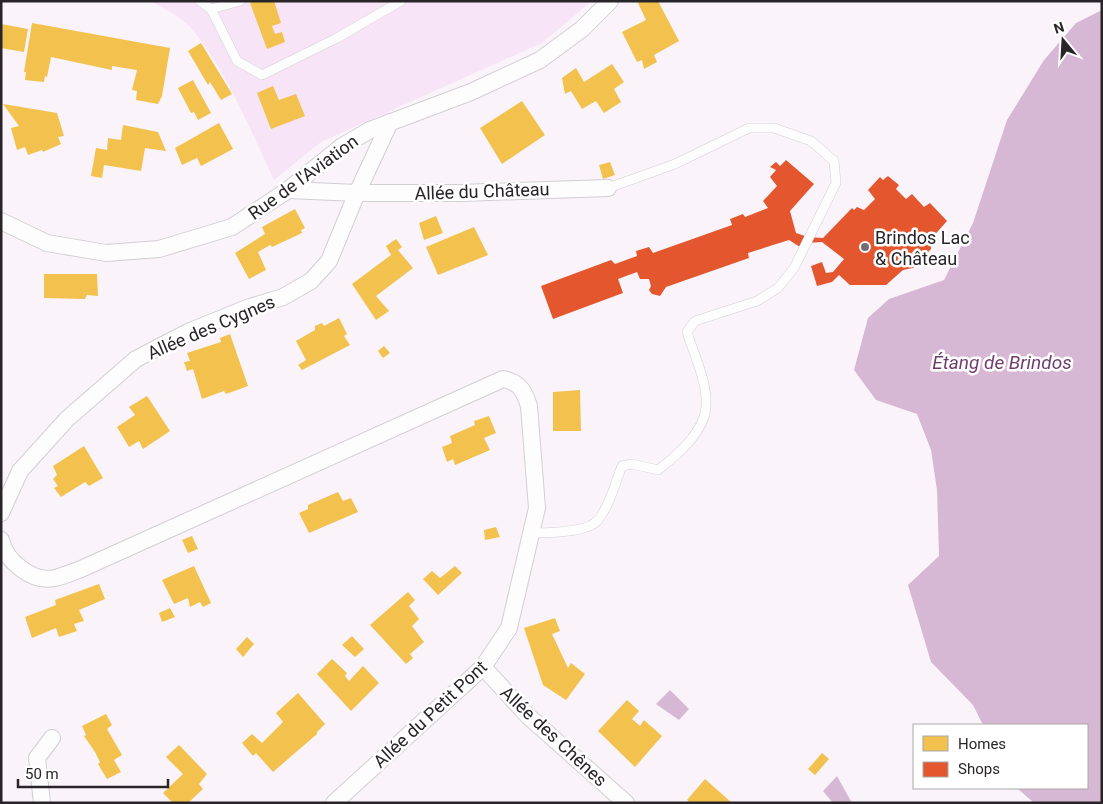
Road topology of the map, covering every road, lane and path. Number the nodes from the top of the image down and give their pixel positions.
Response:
1 (200, 1) edge
2 (240, 1) edge
3 (400, 1) edge
4 (610, 1) edge
5 (211, 9) junction
6 (390, 122) junction
7 (608, 188) joint
8 (288, 190) junction
9 (357, 193) junction
10 (1, 222) edge
11 (1, 514) edge
12 (531, 533) junction
13 (2, 547) edge
14 (483, 667) junction
15 (52, 738) dead end
16 (42, 803) edge
17 (334, 803) edge
18 (626, 803) edge

1 - 5 lane
2 - 5 lane
3 - 5 lane
4 - 6 street, Rue de l'Aviation
6 - 8 street, Rue de l'Aviation
6 - 9 street, Allée des Cygnes
7 - 9 street, Allée du Château
7 - 12 lane
8 - 9 street, Allée du Château
8 - 10 street, Rue de l'Aviation
9 - 11 street, Allée des Cygnes
12 - 13 street, Allée du Petit Pont
12 - 14 street, Allée du Petit Pont
14 - 17 street, Allée du Petit Pont
14 - 18 street, Allée des Chênes
15 - 16 street

